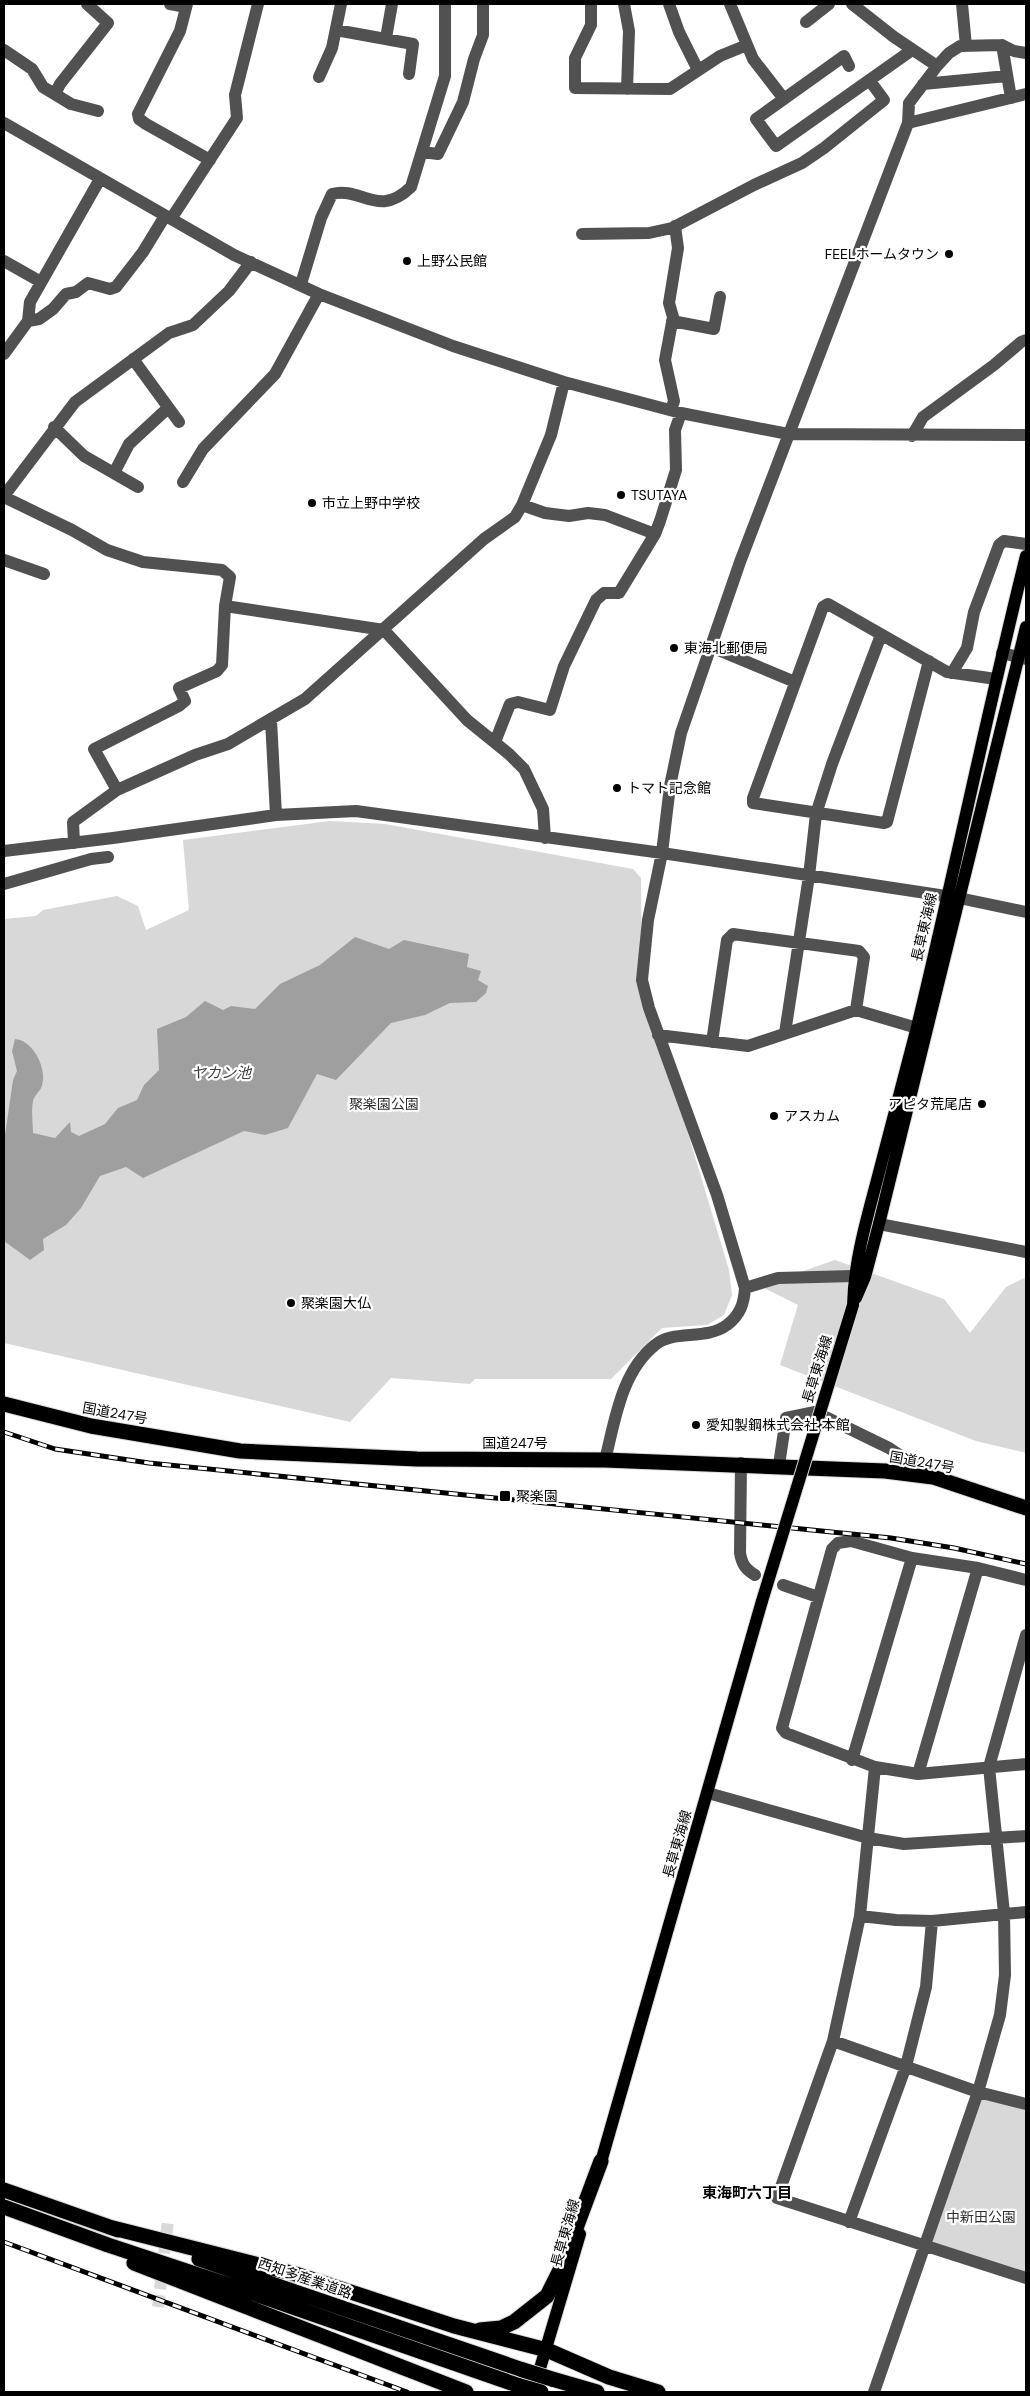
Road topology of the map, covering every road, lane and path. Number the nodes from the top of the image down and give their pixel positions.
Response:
1 (87, 4) edge
2 (170, 4) edge
3 (258, 4) edge
4 (341, 4) edge
5 (392, 4) edge
6 (445, 4) edge
7 (483, 4) edge
8 (591, 4) edge
9 (624, 4) edge
10 (669, 4) edge
11 (730, 4) edge
12 (829, 4) edge
13 (852, 4) edge
14 (962, 4) edge
15 (186, 5) edge
16 (806, 22) dead end
17 (336, 30) junction
18 (386, 38) junction
19 (747, 44) junction
20 (1002, 45) junction
21 (966, 46) junction
22 (4, 50) edge
23 (912, 50) junction
24 (1026, 53) edge
25 (849, 66) dead end
26 (937, 66) junction
27 (698, 70) junction
28 (410, 74) dead end
29 (1007, 76) junction
30 (319, 77) dead end
31 (870, 81) junction
32 (923, 84) junction
33 (627, 88) junction
34 (55, 94) junction
35 (1026, 94) edge
36 (1010, 98) junction
37 (784, 99) junction
38 (98, 111) dead end
39 (908, 122) junction
40 (4, 123) edge
41 (422, 152) junction
42 (210, 160) junction
43 (100, 179) junction
44 (168, 218) junction
45 (675, 226) junction
46 (582, 234) dead end
47 (4, 260) edge
48 (251, 262) junction
49 (41, 282) junction
50 (300, 284) junction
51 (319, 294) junction
52 (720, 297) dead end
53 (28, 321) junction
54 (672, 321) junction
55 (1026, 340) edge
56 (4, 354) edge
57 (133, 359) junction
58 (564, 382) junction
59 (168, 408) junction
60 (676, 412) junction
61 (179, 422) dead end
62 (54, 427) junction
63 (788, 434) junction
64 (1026, 435) edge
65 (912, 436) junction
66 (114, 474) junction
67 (183, 482) dead end
68 (138, 487) dead end
69 (4, 496) edge
70 (522, 505) junction
71 (655, 534) junction
72 (1026, 544) edge
73 (1026, 556) edge
74 (4, 560) edge
75 (44, 574) dead end
76 (224, 606) junction
77 (1026, 627) edge
78 (384, 630) junction
79 (881, 635) junction
80 (711, 647) junction
81 (1002, 653) junction
82 (1022, 658) edge
83 (929, 661) junction
84 (952, 673) junction
85 (996, 678) junction
86 (794, 682) junction
87 (270, 720) junction
88 (495, 742) junction
89 (117, 790) junction
90 (816, 814) junction
91 (276, 815) junction
92 (545, 838) junction
93 (74, 843) junction
94 (4, 851) edge
95 (662, 853) junction
96 (108, 857) dead end
97 (809, 876) junction
98 (4, 884) edge
99 (953, 897) junction
100 (1026, 912) edge
101 (799, 942) junction
102 (856, 1010) junction
103 (917, 1028) junction
104 (785, 1033) junction
105 (658, 1035) junction
106 (712, 1042) junction
107 (879, 1224) junction
108 (1026, 1252) edge
109 (854, 1276) junction
110 (745, 1288) junction
111 (853, 1305) junction
112 (4, 1404) edge
113 (605, 1460) junction
114 (741, 1464) junction
115 (779, 1465) junction
116 (933, 1477) junction
117 (1026, 1508) edge
118 (912, 1558) junction
119 (978, 1568) junction
120 (755, 1575) dead end
121 (1026, 1580) edge
122 (783, 1585) dead end
123 (818, 1597) junction
124 (1026, 1635) edge
125 (852, 1760) junction
126 (1026, 1764) edge
127 (875, 1767) junction
128 (989, 1768) junction
129 (918, 1774) junction
130 (708, 1793) junction
131 (1026, 1836) edge
132 (868, 1838) junction
133 (996, 1838) junction
134 (1026, 1912) edge
135 (1004, 1913) junction
136 (860, 1916) junction
137 (932, 1921) junction
138 (833, 2041) junction
139 (906, 2066) junction
140 (978, 2092) junction
141 (1026, 2104) edge
142 (601, 2161) junction
143 (4, 2190) edge
144 (4, 2206) edge
145 (30, 2217) junction
146 (849, 2222) junction
147 (109, 2227) junction
148 (924, 2246) junction
149 (1026, 2278) edge
150 (454, 2326) junction
151 (548, 2350) junction
152 (526, 2389) edge
153 (466, 2392) edge
154 (541, 2392) edge
155 (597, 2392) edge
156 (658, 2392) edge
157 (874, 2392) edge

1 - 34 street
2 - 15 street
3 - 42 street
4 - 17 street
5 - 18 street
6 - 41 street
7 - 41 street
8 - 33 street
9 - 33 street
10 - 27 street
11 - 19 street
12 - 16 street
13 - 23 street
14 - 21 street
15 - 42 street
17 - 18 street
17 - 30 street
18 - 28 street
19 - 27 street
19 - 37 street
20 - 21 street
20 - 24 street
20 - 29 street
21 - 26 street
22 - 34 street
23 - 26 street
23 - 31 street
25 - 37 street
26 - 32 street
27 - 33 street
29 - 32 street
29 - 36 street
31 - 37 street
31 - 45 street
32 - 39 street
34 - 38 street
35 - 36 street
36 - 39 street
39 - 63 street
40 - 43 street
41 - 50 street
42 - 44 street
43 - 44 street
43 - 49 street
44 - 48 street
44 - 53 street
45 - 46 street
45 - 54 street
47 - 49 street
48 - 50 street
48 - 57 street
49 - 53 street
50 - 51 street
51 - 58 street
51 - 67 street
52 - 54 street
53 - 56 street
54 - 60 street
55 - 65 street
57 - 59 street
57 - 62 street
58 - 60 street
58 - 70 street
59 - 61 street
59 - 66 street
60 - 63 street
60 - 71 street
62 - 66 street
62 - 69 street
63 - 65 street
63 - 80 street
64 - 65 street
66 - 68 street
69 - 76 street
70 - 71 street
70 - 78 street
71 - 88 street
72 - 84 street
73 - 81 main road, 長草東海線
74 - 75 street
76 - 78 street
76 - 89 street
77 - 82 main road, 長草東海線
78 - 87 street
78 - 88 street
79 - 83 street
79 - 86 street
79 - 90 street
80 - 86 street
80 - 95 street
81 - 82 street
81 - 85 main road, 長草東海線
82 - 99 main road, 長草東海線
83 - 84 street
83 - 90 street
84 - 85 street
85 - 99 main road, 長草東海線
86 - 90 street
87 - 89 street
87 - 91 street
88 - 92 street
89 - 93 street
90 - 97 street
91 - 92 street
91 - 93 street
92 - 95 street
93 - 94 street
95 - 97 street
95 - 105 street
96 - 98 street
97 - 99 street
97 - 101 street
99 - 100 street
99 - 103 main road, 長草東海線
99 - 107 main road, 長草東海線
101 - 102 street
101 - 104 street
101 - 106 street
102 - 103 street
102 - 104 street
103 - 109 main road, 長草東海線
104 - 106 street
105 - 106 street
105 - 110 street
107 - 108 street
107 - 111 main road, 長草東海線
109 - 110 street
109 - 111 main road, 長草東海線
110 - 113 street
111 - 130 main road, 長草東海線, bridge
112 - 113 highway, 国道247号
113 - 114 highway, 国道247号
114 - 115 highway, 国道247号
114 - 120 street
115 - 116 highway, 国道247号
115 - 116 street
116 - 117 highway, 国道247号
118 - 119 street
118 - 123 street
118 - 125 street
119 - 121 street
119 - 129 street
122 - 123 street
123 - 125 street
124 - 128 street
125 - 127 street
126 - 128 street
127 - 129 street
127 - 132 street
128 - 129 street
128 - 133 street
130 - 132 street
130 - 142 main road, 長草東海線
131 - 133 street
132 - 133 street
132 - 136 street
133 - 135 street
134 - 135 street
135 - 137 street
135 - 140 street
136 - 137 street
136 - 138 street
137 - 139 street
138 - 139 street
138 - 146 street
139 - 140 street
139 - 146 street
140 - 141 street
140 - 148 street
142 - 150 highway
142 - 151 main road, 長草東海線
143 - 147 highway, 西知多産業道路
144 - 145 highway
145 - 152 highway
145 - 153 highway
146 - 148 street
147 - 150 highway
147 - 155 highway, 西知多産業道路, bridge
148 - 149 street
148 - 157 street
150 - 151 highway
151 - 152 main road, 長草東海線
151 - 156 highway
152 - 154 highway, bridge

